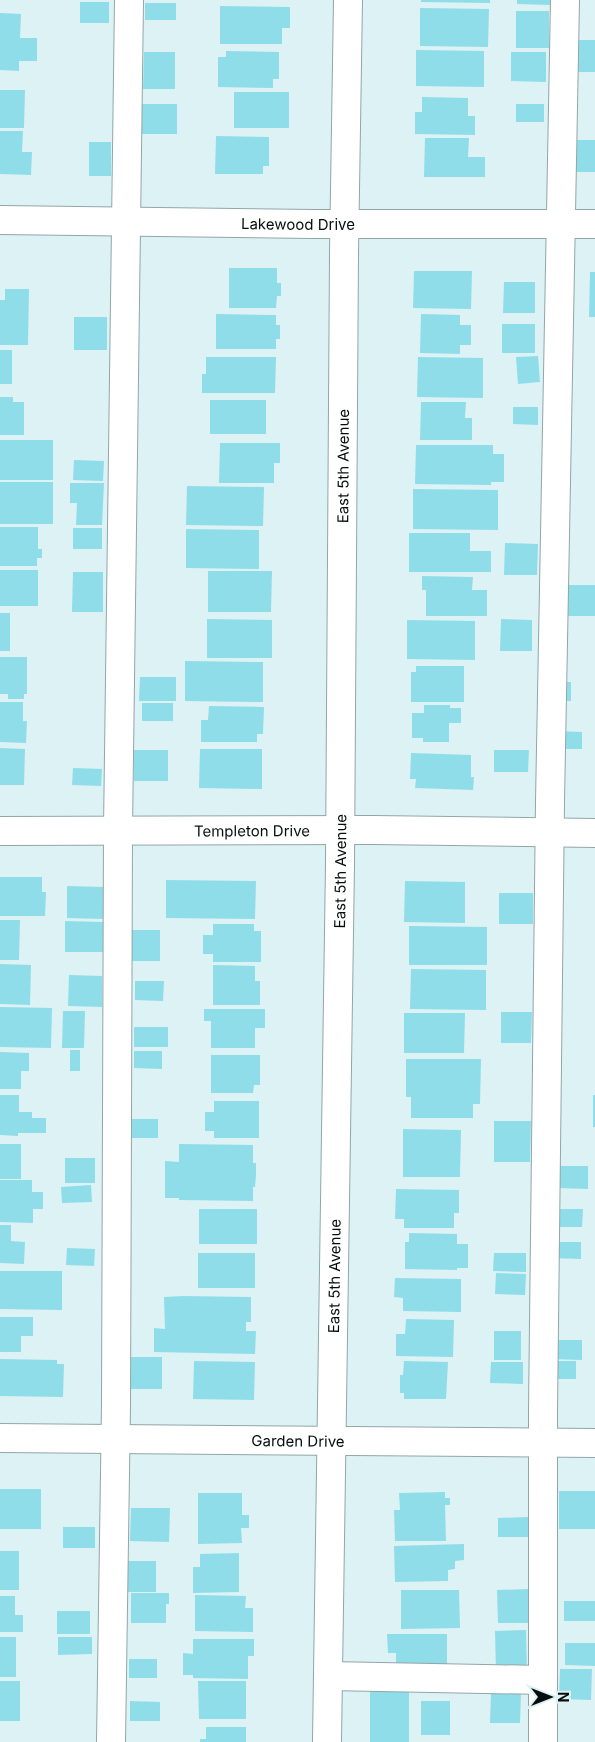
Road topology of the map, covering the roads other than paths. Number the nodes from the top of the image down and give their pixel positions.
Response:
1 (129, 0) edge
2 (348, 0) edge
3 (565, 0) edge
4 (0, 220) edge
5 (126, 222) junction
6 (345, 224) junction
7 (562, 224) junction
8 (595, 224) edge
9 (118, 830) junction
10 (340, 830) junction
11 (0, 831) edge
12 (550, 832) junction
13 (595, 833) edge
14 (0, 1438) edge
15 (116, 1438) junction
16 (331, 1441) junction
17 (543, 1442) junction
18 (595, 1443) edge
19 (328, 1676) junction
20 (543, 1680) junction
21 (111, 1742) edge
22 (327, 1742) edge
23 (543, 1742) edge

1 - 5 street
2 - 6 street, East 5th Avenue
3 - 7 street
4 - 5 street, Lakewood Drive
5 - 6 street, Lakewood Drive
5 - 9 street
6 - 7 street, Lakewood Drive
6 - 10 street, East 5th Avenue
7 - 8 street, Lakewood Drive
7 - 12 street
9 - 10 street, Templeton Drive
9 - 11 street, Templeton Drive
9 - 15 street
10 - 12 street, Templeton Drive
10 - 16 street, East 5th Avenue
12 - 13 street, Templeton Drive
12 - 17 street
14 - 15 street, Garden Drive
15 - 16 street, Garden Drive
15 - 21 street
16 - 17 street, Garden Drive
16 - 19 street, East 5th Avenue
17 - 18 street, Garden Drive
17 - 20 street
19 - 20 street
19 - 22 street, East 5th Avenue
20 - 23 street

